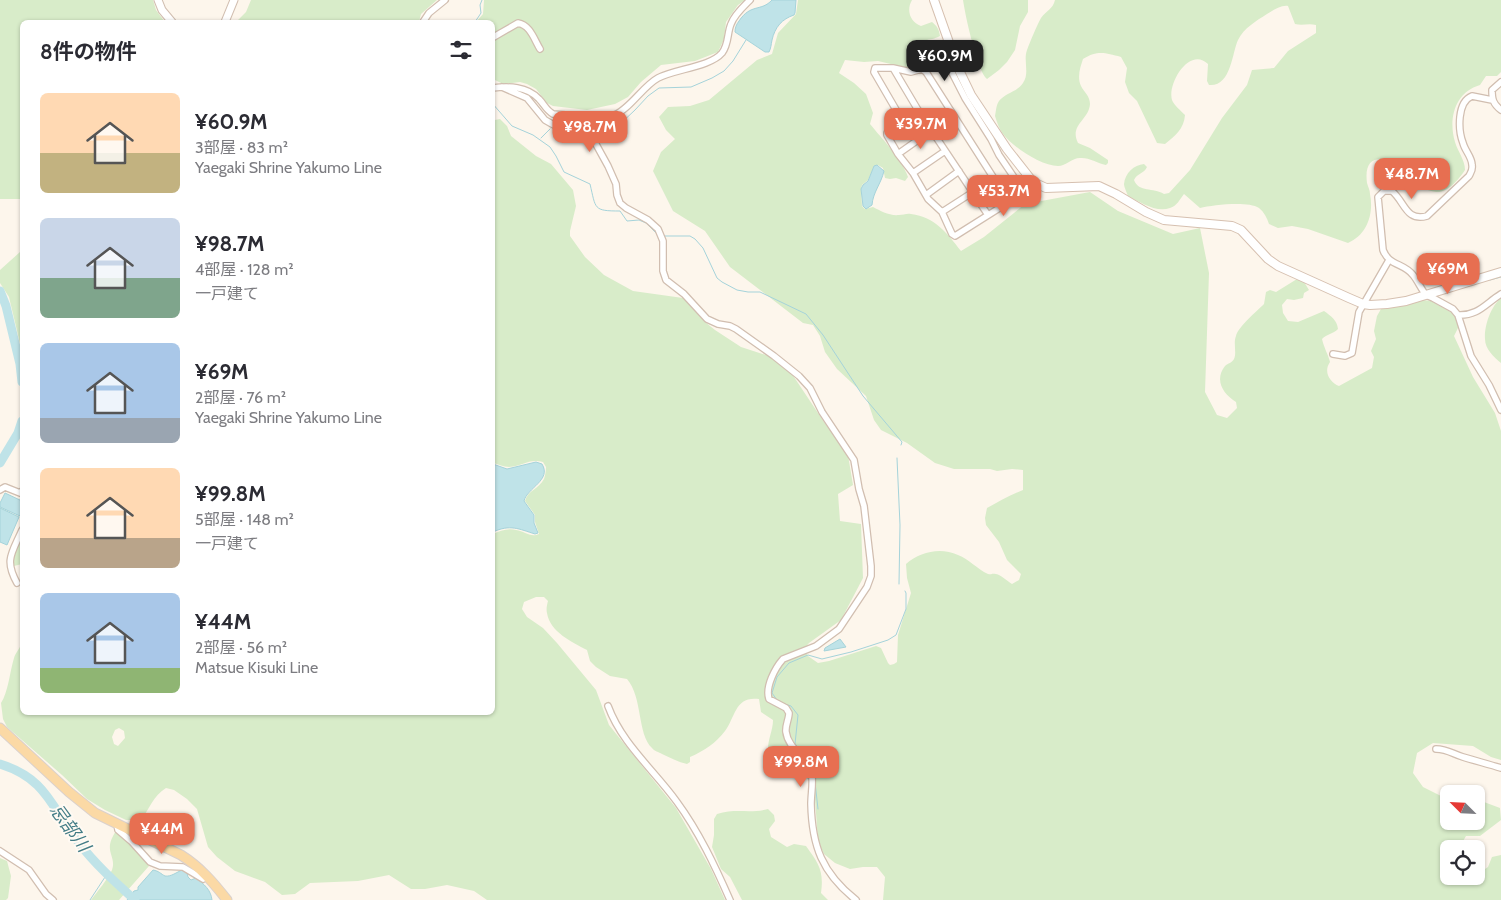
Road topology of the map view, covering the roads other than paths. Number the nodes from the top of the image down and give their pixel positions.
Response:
1 (158, 0) edge
2 (234, 0) edge
3 (445, 0) edge
4 (750, 0) edge
5 (934, 0) edge
6 (170, 20) edge
7 (226, 20) edge
8 (424, 20) edge
9 (495, 36) edge
10 (540, 49) dead end
11 (952, 52) junction
12 (893, 68) junction
13 (1501, 82) edge
14 (495, 87) edge
15 (502, 87) junction
16 (1492, 100) junction
17 (918, 110) junction
18 (1501, 110) edge
19 (902, 120) junction
20 (932, 130) junction
21 (946, 151) junction
22 (898, 154) junction
23 (959, 171) junction
24 (913, 173) junction
25 (973, 192) junction
26 (926, 195) junction
27 (1009, 202) junction
28 (942, 212) junction
29 (988, 215) junction
30 (1389, 260) junction
31 (1501, 272) edge
32 (1501, 294) edge
33 (1426, 296) junction
34 (1363, 304) junction
35 (1458, 315) junction
36 (1333, 354) dead end
37 (1501, 410) edge
38 (0, 490) edge
39 (20, 492) edge
40 (20, 535) edge
41 (18, 584) dead end
42 (608, 706) dead end
43 (0, 728) edge
44 (1436, 749) dead end
45 (1501, 768) edge
46 (117, 824) junction
47 (0, 851) edge
48 (203, 879) dead end
49 (53, 900) edge
50 (227, 900) edge
51 (730, 900) edge
52 (856, 900) edge

1 - 6 street
2 - 7 street
3 - 8 street
4 - 15 street
5 - 11 main road
9 - 10 street
11 - 27 street
11 - 34 main road
12 - 17 street
12 - 19 street
12 - 27 street
13 - 16 street
14 - 15 street
15 - 52 street
16 - 18 street
16 - 30 street
17 - 19 street
17 - 20 street
19 - 22 street
20 - 21 street
20 - 22 street
21 - 23 street
21 - 24 street
22 - 24 street
23 - 25 street
23 - 26 street
24 - 26 street
25 - 28 street
25 - 29 street
26 - 28 street
27 - 29 street
28 - 29 street
30 - 33 street
30 - 34 street
31 - 33 main road
32 - 35 street
33 - 34 main road
33 - 35 street
34 - 36 street
35 - 37 street
38 - 39 street
40 - 41 street
42 - 51 street
43 - 46 main road
44 - 45 street
46 - 48 street
46 - 50 main road
47 - 49 street

